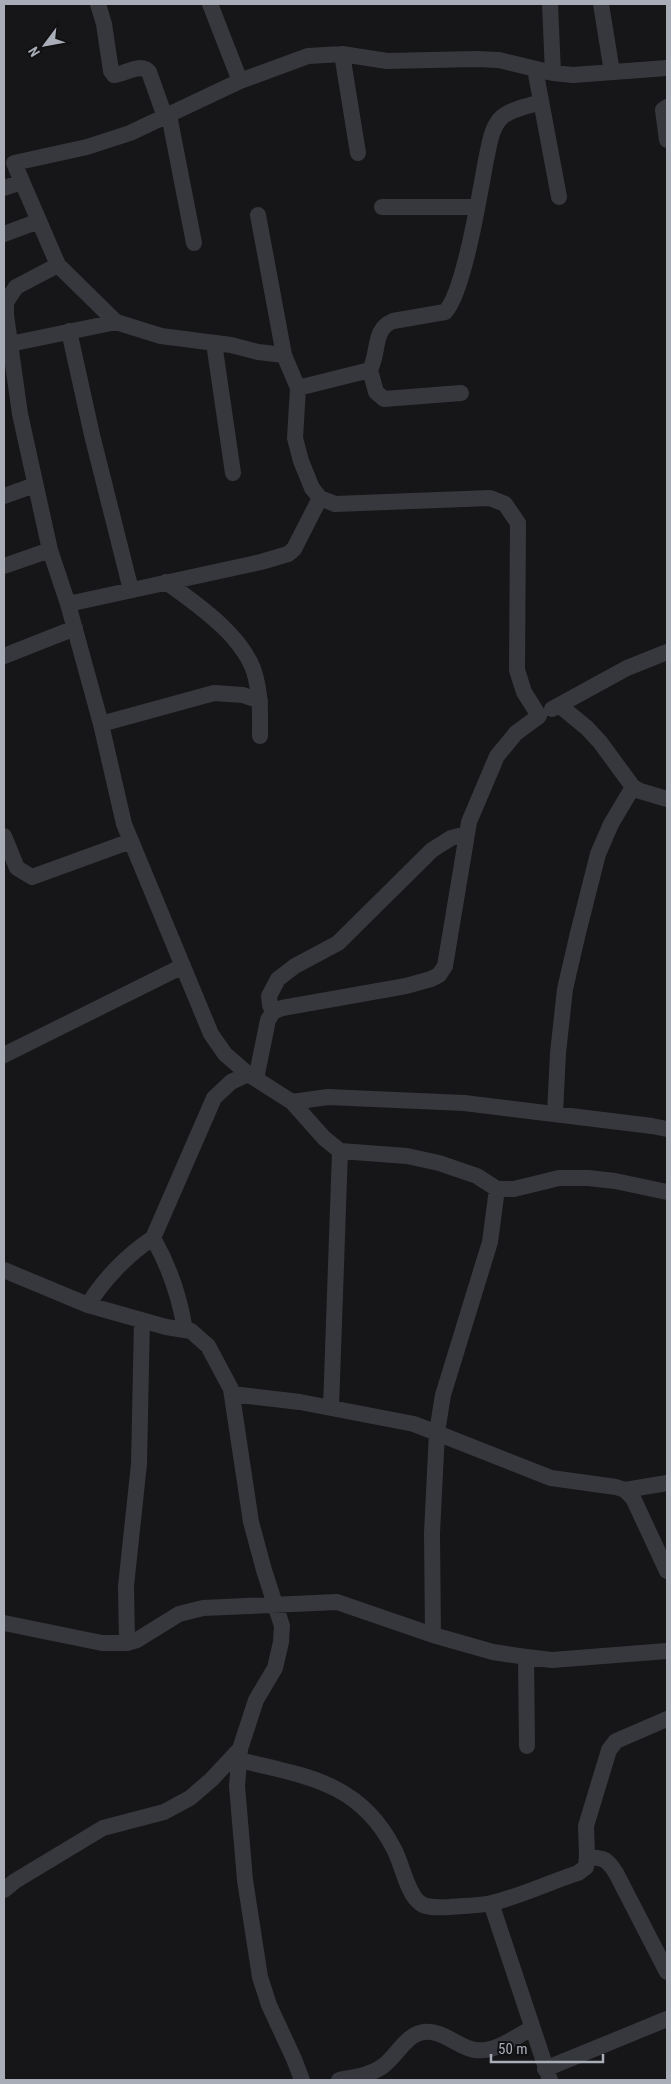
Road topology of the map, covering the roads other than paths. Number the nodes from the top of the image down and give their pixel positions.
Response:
1 (98, 4) edge
2 (210, 4) edge
3 (550, 4) edge
4 (601, 4) edge
5 (342, 54) junction
6 (667, 68) edge
7 (535, 69) junction
8 (612, 72) junction
9 (553, 73) junction
10 (240, 81) junction
11 (541, 102) junction
12 (667, 107) edge
13 (167, 116) junction
14 (667, 140) edge
15 (358, 153) dead end
16 (9, 161) edge
17 (22, 182) junction
18 (4, 188) edge
19 (559, 197) dead end
20 (476, 206) junction
21 (382, 207) dead end
22 (258, 215) dead end
23 (39, 221) junction
24 (4, 234) edge
25 (194, 243) dead end
26 (58, 265) junction
27 (116, 322) junction
28 (69, 332) junction
29 (214, 343) junction
30 (10, 344) junction
31 (284, 355) junction
32 (370, 370) junction
33 (298, 388) junction
34 (461, 393) dead end
35 (232, 473) dead end
36 (36, 485) junction
37 (4, 496) edge
38 (320, 498) junction
39 (50, 550) junction
40 (4, 566) edge
41 (166, 582) junction
42 (131, 590) junction
43 (68, 604) junction
44 (75, 628) junction
45 (667, 652) edge
46 (4, 656) edge
47 (260, 701) junction
48 (559, 705) junction
49 (538, 716) junction
50 (101, 724) junction
51 (260, 736) dead end
52 (633, 787) junction
53 (667, 799) edge
54 (467, 834) junction
55 (4, 836) edge
56 (131, 840) junction
57 (183, 966) junction
58 (273, 1012) junction
59 (4, 1055) edge
60 (252, 1077) junction
61 (292, 1102) junction
62 (555, 1113) junction
63 (667, 1129) edge
64 (340, 1151) junction
65 (497, 1189) junction
66 (667, 1192) edge
67 (153, 1238) junction
68 (4, 1270) edge
69 (88, 1305) junction
70 (142, 1320) junction
71 (186, 1330) junction
72 (232, 1394) junction
73 (331, 1408) junction
74 (437, 1432) junction
75 (667, 1483) edge
76 (625, 1490) junction
77 (667, 1571) edge
78 (276, 1606) junction
79 (4, 1623) edge
80 (433, 1635) junction
81 (127, 1643) junction
82 (667, 1651) edge
83 (526, 1657) junction
84 (667, 1719) edge
85 (527, 1746) dead end
86 (240, 1754) junction
87 (587, 1857) junction
88 (4, 1890) edge
89 (491, 1903) junction
90 (667, 1972) edge
91 (667, 2019) edge
92 (532, 2028) junction
93 (548, 2075) edge
94 (302, 2080) edge
95 (339, 2080) edge

1 - 13 street
2 - 10 street
3 - 9 street
4 - 8 street
5 - 7 street
5 - 10 street
5 - 15 street
6 - 8 street
7 - 9 street
7 - 11 street
8 - 9 street
10 - 13 street
11 - 19 street
11 - 20 street
12 - 14 street
13 - 16 street
13 - 25 street
16 - 17 street
17 - 18 street
17 - 23 street
20 - 21 street
20 - 32 street
22 - 31 street
23 - 24 street
23 - 26 street
26 - 27 street
26 - 30 street
27 - 28 street
27 - 29 street
28 - 30 street
28 - 42 street
29 - 31 street
29 - 35 street
30 - 36 street
31 - 33 street
32 - 33 street
32 - 34 street
33 - 38 street
36 - 37 street
36 - 39 street
38 - 41 street
38 - 49 street
39 - 40 street
39 - 43 street
41 - 42 street
41 - 47 street
42 - 43 street
43 - 44 street
44 - 46 street
44 - 50 street
45 - 48 street
47 - 50 street
47 - 51 street
48 - 49 street
48 - 52 street
49 - 54 street
50 - 56 street
52 - 53 street
52 - 62 street
54 - 58 street
54 - 58 street
55 - 56 street
56 - 57 street
57 - 59 street
57 - 60 street
58 - 60 street
60 - 61 street
60 - 67 street
61 - 62 street
61 - 64 street
62 - 63 street
64 - 65 street
64 - 73 street
65 - 66 street
65 - 74 street
67 - 69 street
67 - 71 street
68 - 69 street
69 - 70 street
70 - 71 street
70 - 81 street
71 - 72 street
72 - 73 street
72 - 78 street
73 - 74 street
74 - 76 street
74 - 80 street
75 - 76 street
76 - 77 street
78 - 80 street
78 - 81 street
78 - 86 street
79 - 81 street
80 - 83 street
82 - 83 street
83 - 85 street
84 - 87 street
86 - 88 street
86 - 89 street
86 - 94 street
87 - 89 street
87 - 90 street
89 - 92 street
91 - 93 street
92 - 93 street
92 - 95 street

